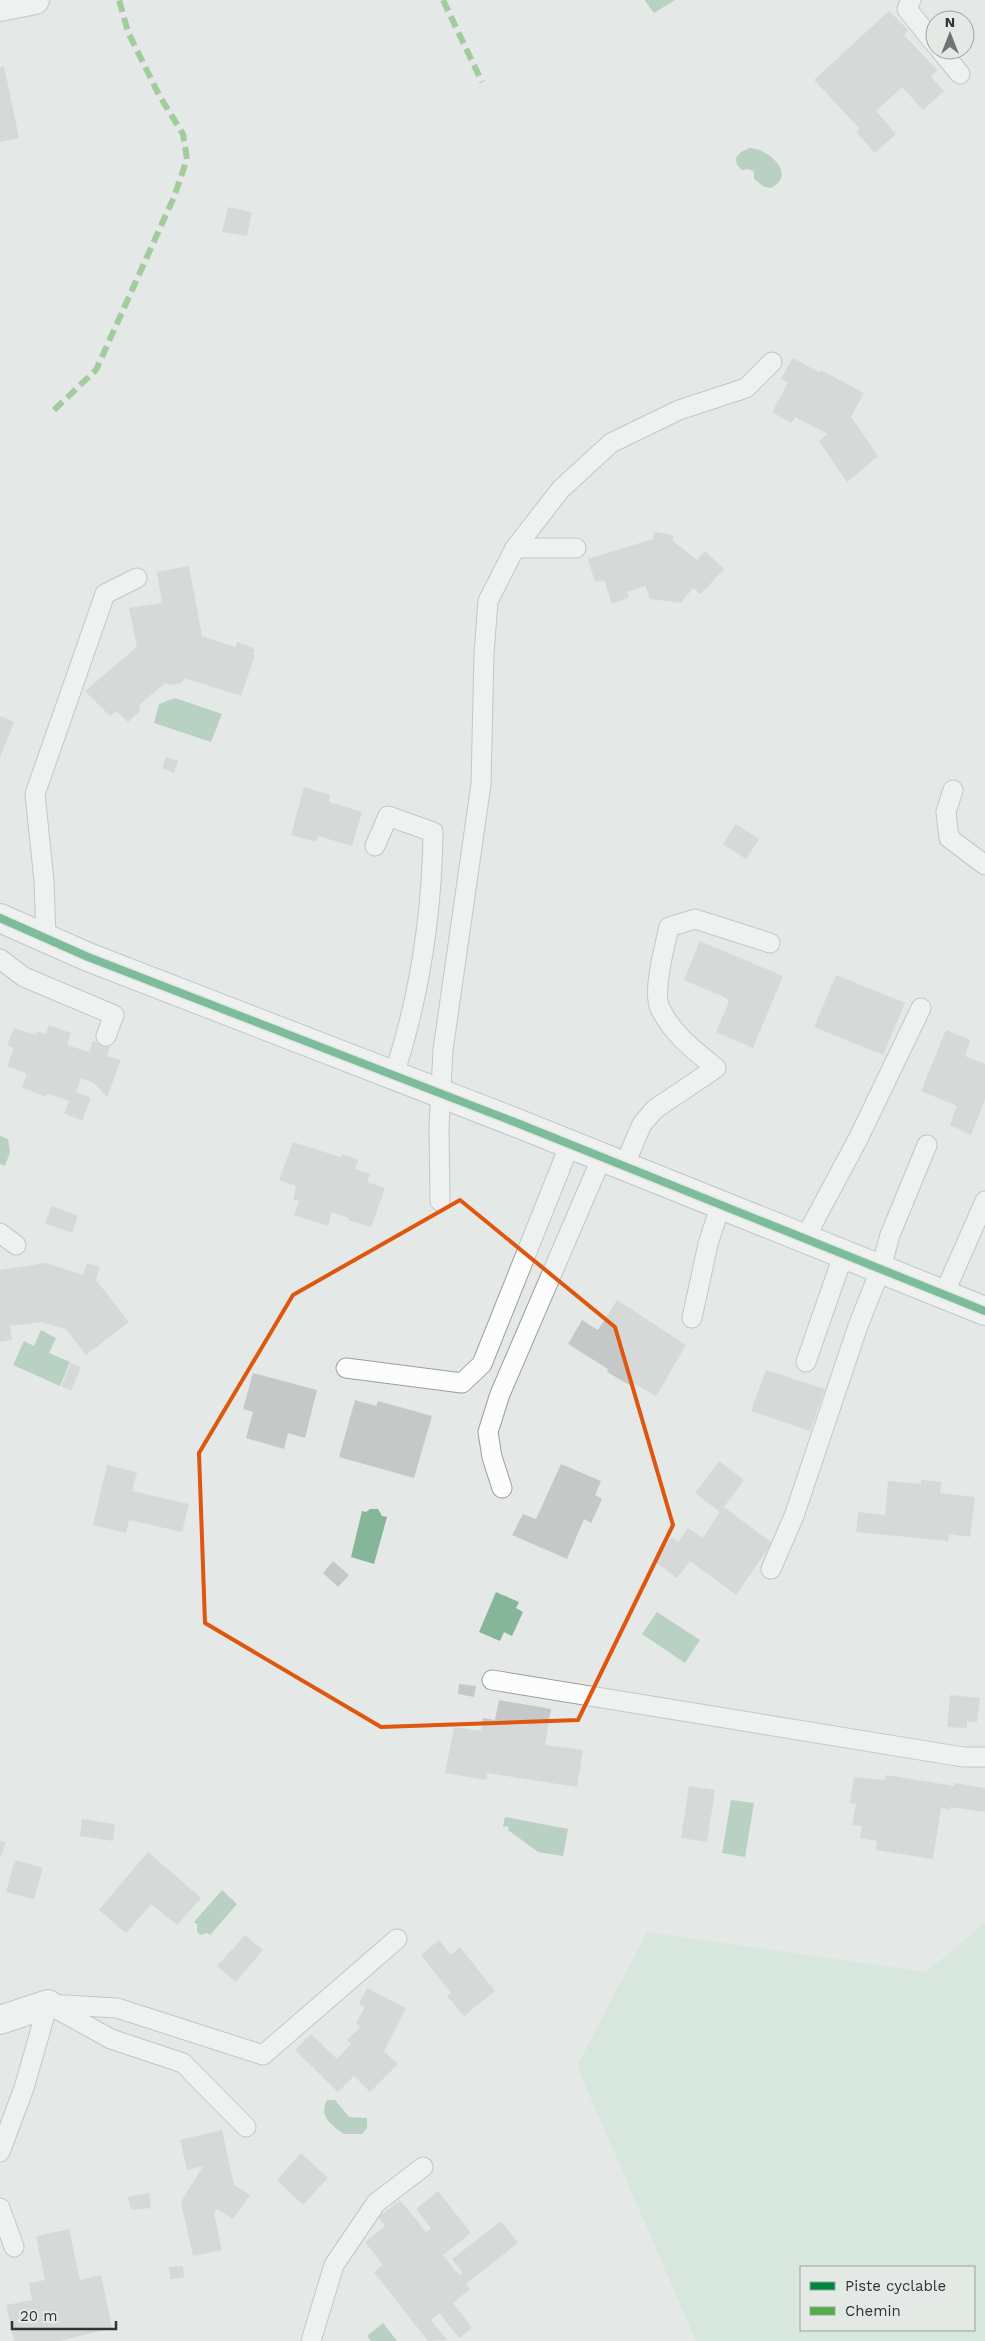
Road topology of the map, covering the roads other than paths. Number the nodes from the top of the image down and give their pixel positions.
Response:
1 (35, 0) edge
2 (911, 0) edge
3 (0, 7) edge
4 (925, 32) edge
5 (948, 60) edge
6 (960, 74) dead end
7 (772, 362) dead end
8 (515, 548) junction
9 (576, 548) dead end
10 (137, 578) dead end
11 (953, 790) dead end
12 (375, 846) dead end
13 (985, 865) edge
14 (0, 918) edge
15 (46, 938) junction
16 (770, 944) dead end
17 (0, 959) edge
18 (921, 1008) dead end
19 (106, 1036) dead end
20 (394, 1075) junction
21 (441, 1093) junction
22 (570, 1144) junction
23 (927, 1145) dead end
24 (613, 1161) junction
25 (440, 1201) dead end
26 (985, 1201) edge
27 (721, 1204) junction
28 (0, 1233) edge
29 (805, 1238) junction
30 (16, 1245) dead end
31 (844, 1253) junction
32 (881, 1268) junction
33 (944, 1294) junction
34 (985, 1311) edge
35 (692, 1318) dead end
36 (806, 1362) dead end
37 (346, 1368) dead end
38 (502, 1488) dead end
39 (771, 1569) dead end
40 (492, 1680) dead end
41 (985, 1757) edge
42 (397, 1939) dead end
43 (48, 2004) junction
44 (0, 2020) edge
45 (246, 2128) dead end
46 (0, 2152) edge
47 (423, 2167) dead end
48 (0, 2208) edge
49 (14, 2247) dead end
50 (311, 2341) edge

1 - 3 street
2 - 4 lane
5 - 6 lane
7 - 8 lane
8 - 9 lane
8 - 21 lane
10 - 15 lane
11 - 13 lane
12 - 20 lane
14 - 15 street
15 - 20 street
16 - 24 lane
17 - 19 lane
18 - 29 lane
20 - 21 street
21 - 22 street
21 - 25 lane
22 - 24 street
22 - 37 lane
23 - 32 lane
24 - 27 street
24 - 38 lane
26 - 33 lane
27 - 29 street
27 - 35 lane
28 - 30 lane
29 - 31 street
31 - 32 street
31 - 36 lane
32 - 33 street
32 - 39 lane
33 - 34 street
40 - 41 lane
42 - 43 lane
43 - 44 street
43 - 45 lane
43 - 46 lane
47 - 50 lane
48 - 49 lane

